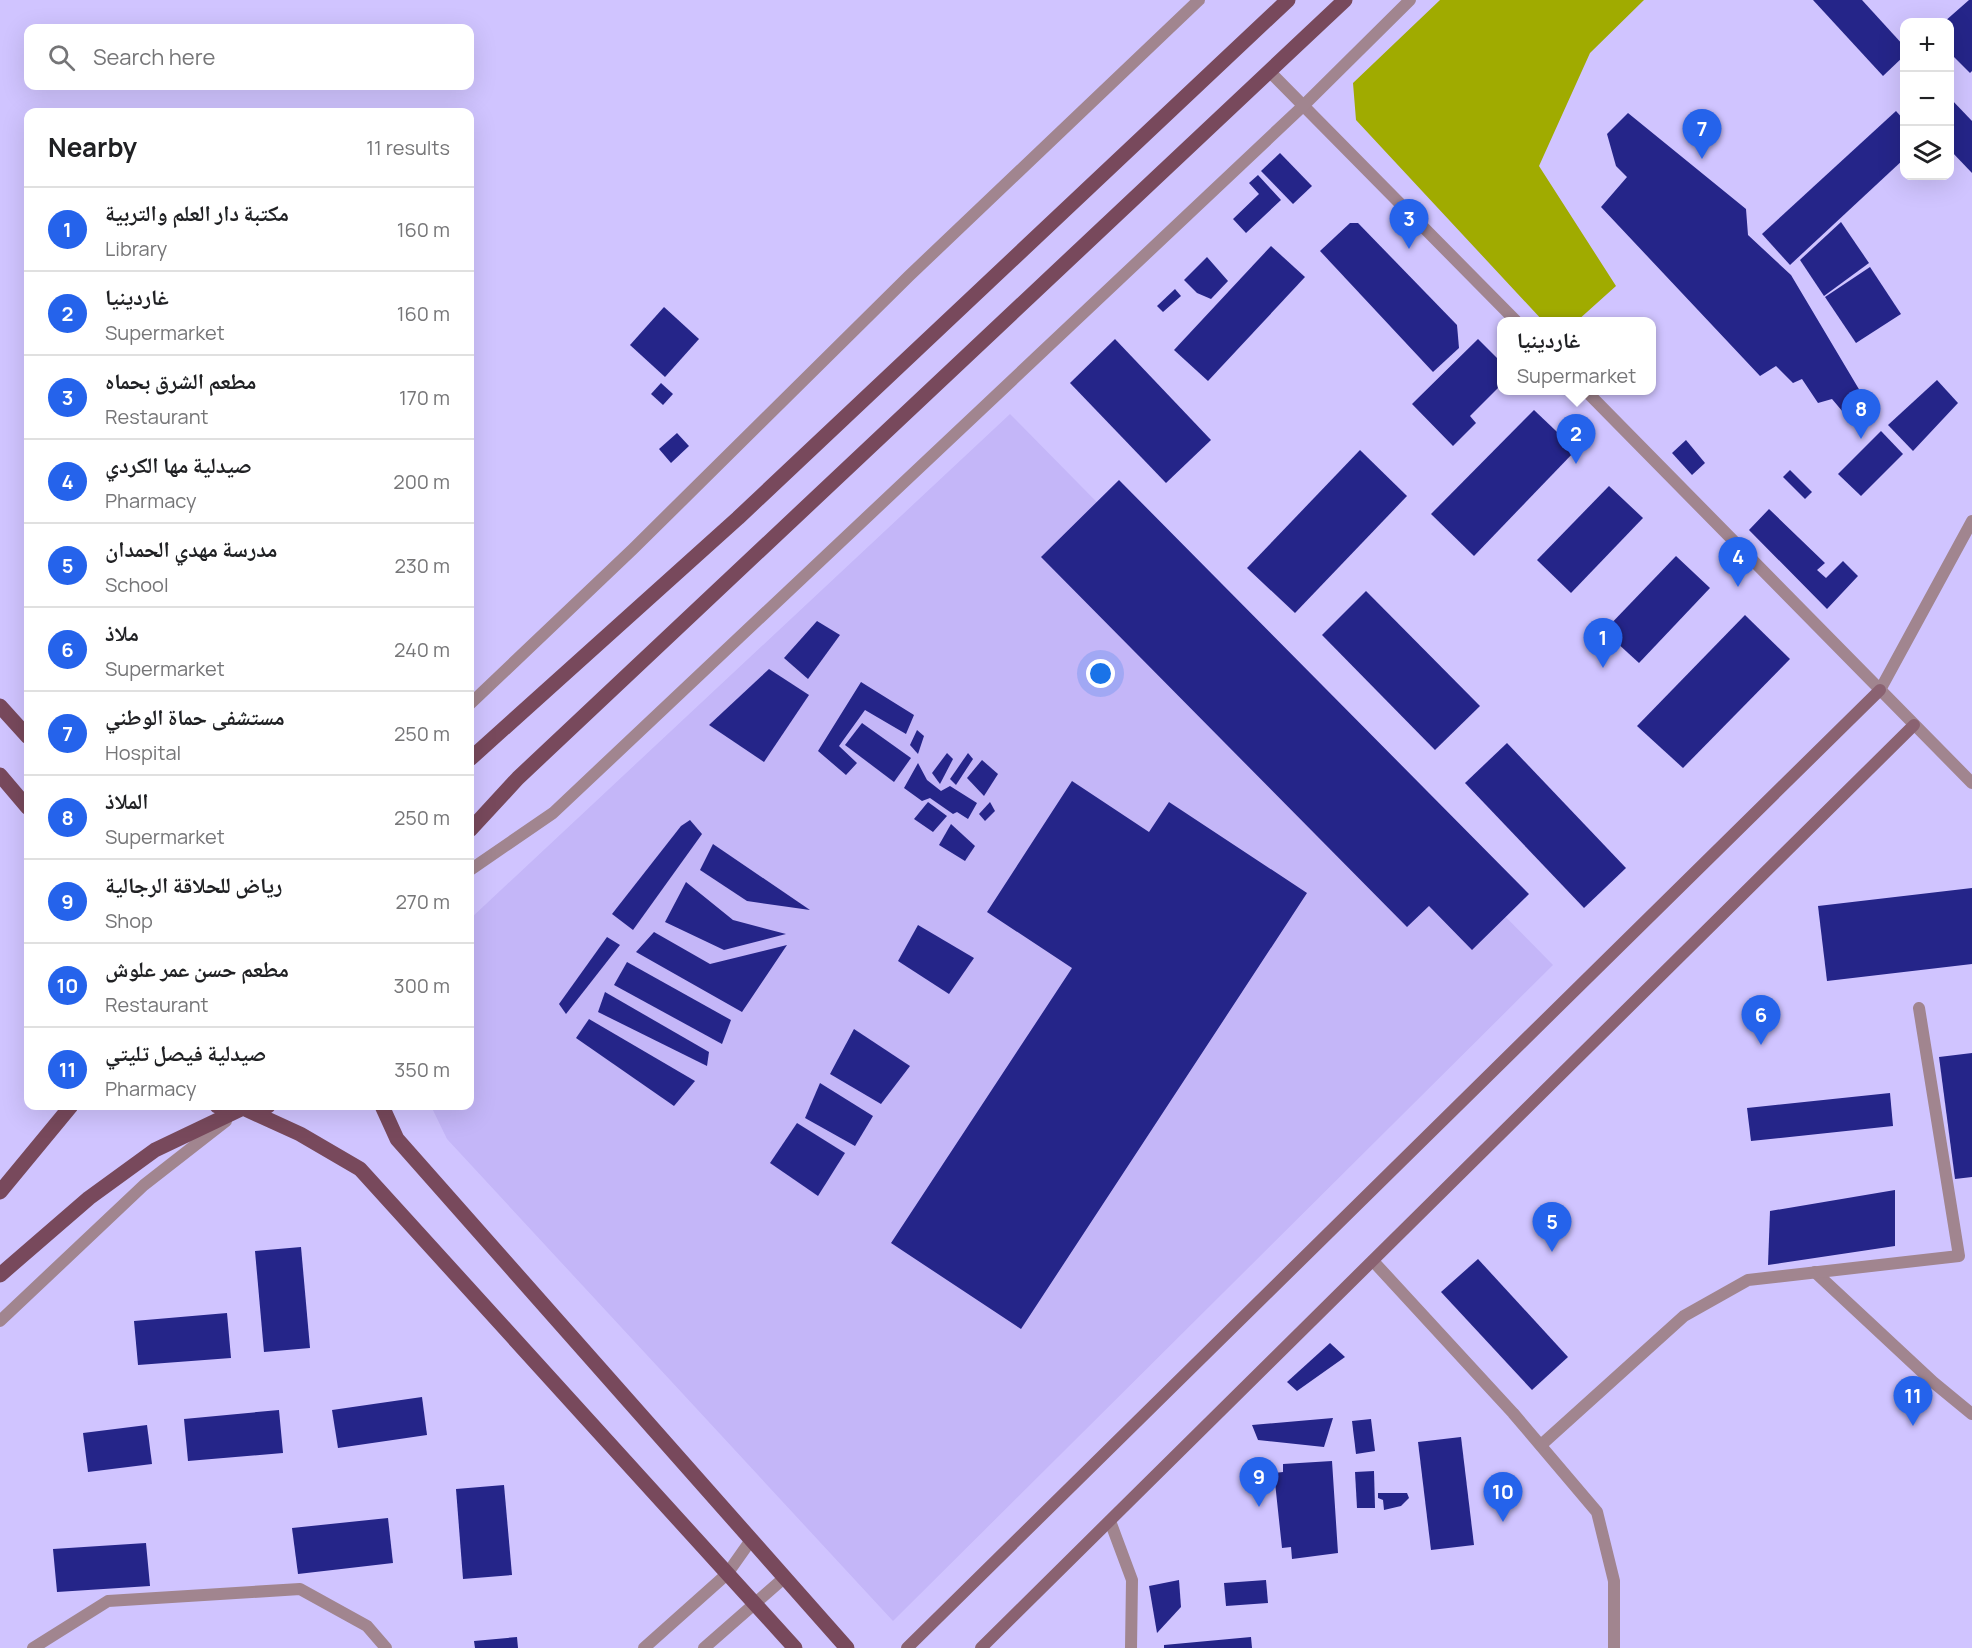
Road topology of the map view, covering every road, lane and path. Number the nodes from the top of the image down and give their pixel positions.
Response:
1 (1199, 0) edge
2 (1288, 0) edge
3 (1345, 0) edge
4 (1410, 0) edge
5 (1270, 72) junction
6 (1303, 106) junction
7 (1512, 317) edge
8 (1589, 395) edge
9 (1971, 528) edge
10 (1880, 690) junction
11 (474, 700) edge
12 (0, 706) edge
13 (1914, 725) junction
14 (24, 733) edge
15 (474, 755) edge
16 (0, 775) edge
17 (1972, 783) edge
18 (24, 803) edge
19 (474, 826) edge
20 (474, 867) edge
21 (1918, 1008) dead end
22 (68, 1110) edge
23 (239, 1110) edge
24 (240, 1110) edge
25 (247, 1110) edge
26 (384, 1110) edge
27 (0, 1192) edge
28 (1373, 1261) junction
29 (1815, 1272) junction
30 (0, 1275) edge
31 (0, 1321) edge
32 (1972, 1413) edge
33 (1541, 1445) junction
34 (1110, 1521) junction
35 (751, 1540) junction
36 (727, 1574) junction
37 (784, 1578) junction
38 (754, 1604) junction
39 (33, 1648) edge
40 (386, 1648) edge
41 (644, 1648) edge
42 (704, 1648) edge
43 (795, 1648) edge
44 (847, 1648) edge
45 (907, 1648) edge
46 (981, 1648) edge
47 (1131, 1648) edge
48 (1614, 1648) edge

1 - 11 street
2 - 15 main road
3 - 5 main road
4 - 6 street
5 - 6 street
5 - 19 main road
6 - 7 street
6 - 20 street
8 - 10 street
9 - 10 street
10 - 13 street
10 - 45 main road
12 - 14 main road
13 - 17 street
13 - 28 main road
16 - 18 main road
21 - 29 street
22 - 27 main road
23 - 30 main road
24 - 31 street
25 - 36 main road
26 - 35 main road
28 - 33 street
28 - 34 main road
29 - 32 street
29 - 33 street
33 - 48 street
34 - 46 main road
34 - 47 street
35 - 36 street
35 - 37 main road
36 - 38 main road
36 - 41 street
37 - 38 street
37 - 44 main road
38 - 42 street
38 - 43 main road
39 - 40 street

